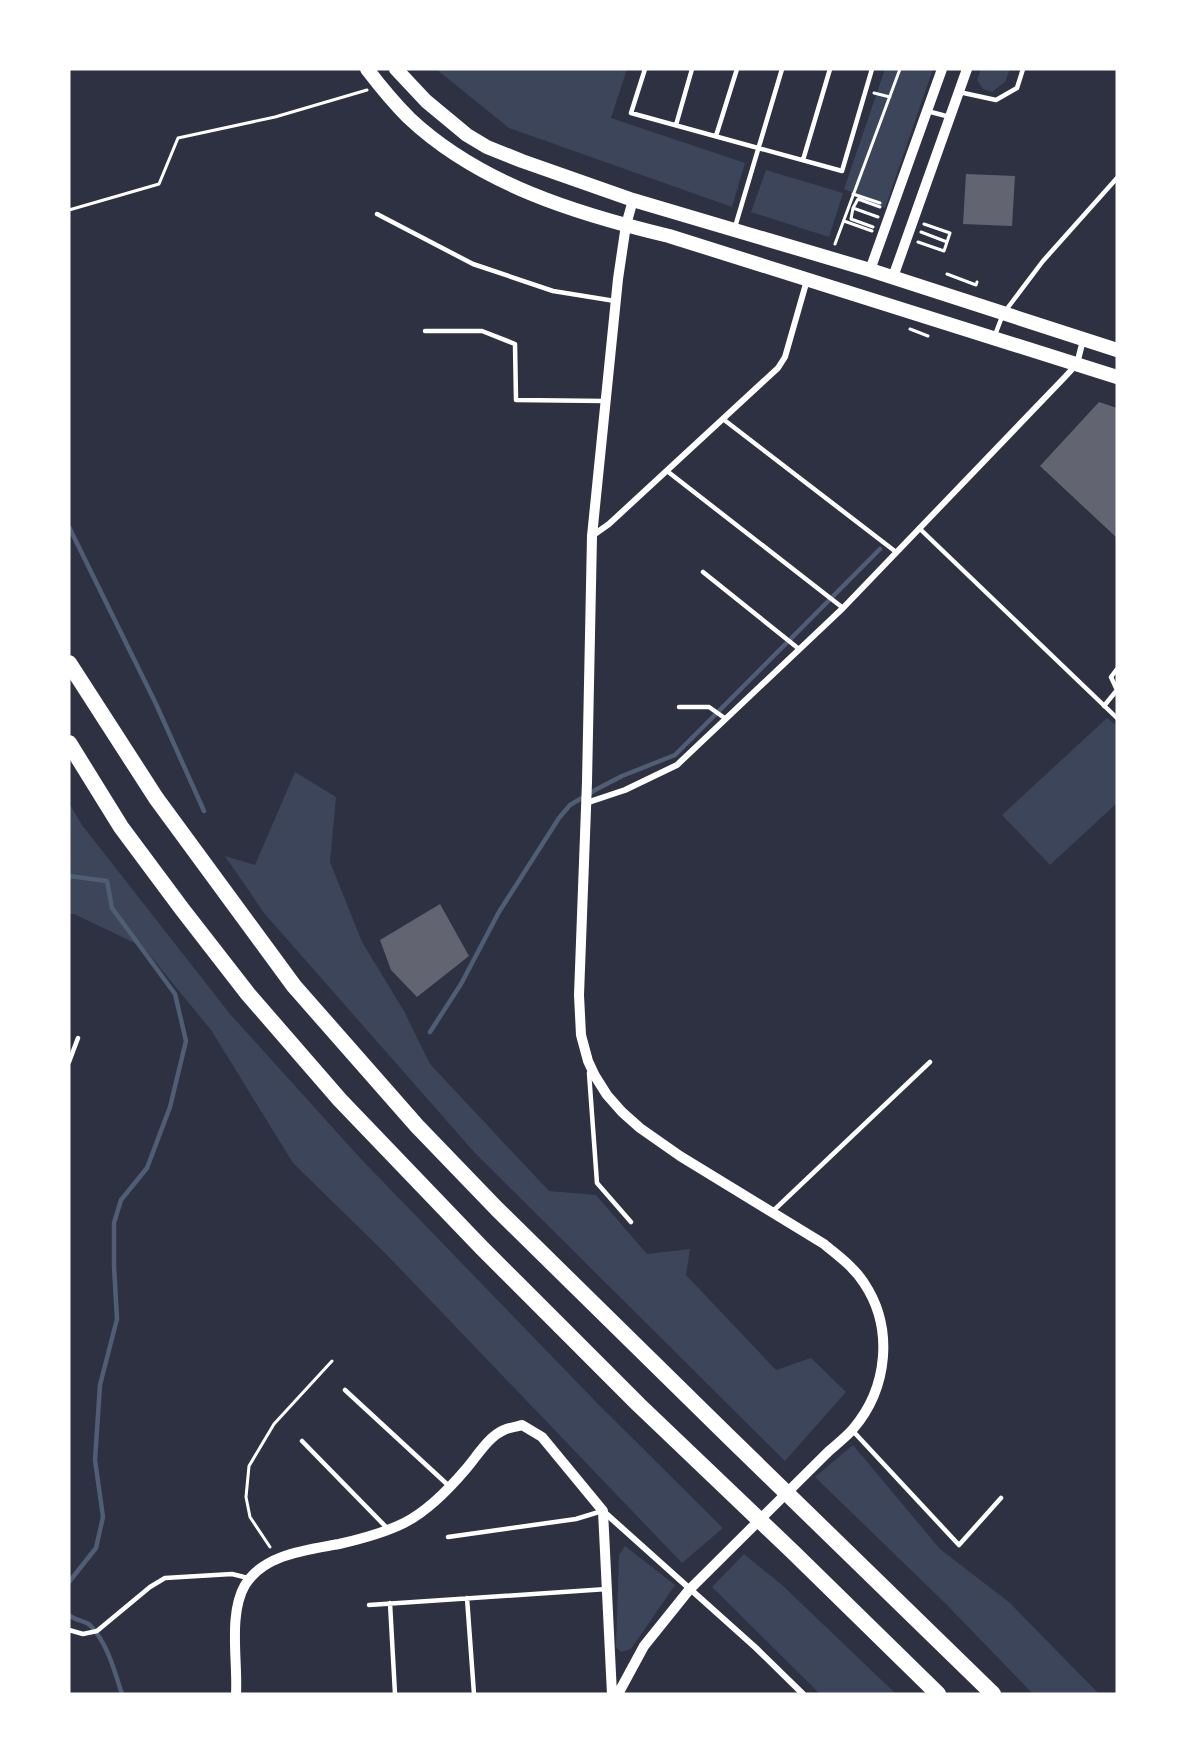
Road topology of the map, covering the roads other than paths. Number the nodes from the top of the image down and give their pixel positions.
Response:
1 (367, 69) edge
2 (396, 69) edge
3 (645, 69) edge
4 (692, 69) edge
5 (737, 69) edge
6 (782, 69) edge
7 (830, 69) edge
8 (872, 69) edge
9 (942, 69) edge
10 (967, 69) edge
11 (1023, 69) edge
12 (959, 92) junction
13 (927, 111) junction
14 (950, 117) junction
15 (676, 125) junction
16 (716, 136) junction
17 (758, 148) junction
18 (803, 160) junction
19 (1117, 178) edge
20 (633, 200) junction
21 (377, 214) dead end
22 (626, 225) junction
23 (735, 230) junction
24 (870, 270) junction
25 (893, 278) junction
26 (807, 280) junction
27 (615, 301) junction
28 (1003, 314) junction
29 (426, 331) dead end
30 (994, 338) junction
31 (1083, 340) junction
32 (1117, 350) edge
33 (1077, 364) junction
34 (1117, 377) edge
35 (605, 401) junction
36 (723, 419) junction
37 (667, 471) junction
38 (919, 528) junction
39 (592, 536) junction
40 (896, 552) junction
41 (703, 572) dead end
42 (843, 608) junction
43 (798, 649) junction
44 (69, 663) edge
45 (1117, 669) edge
46 (1104, 706) junction
47 (678, 707) dead end
48 (1117, 718) edge
49 (725, 719) junction
50 (69, 743) edge
51 (586, 803) junction
52 (78, 1038) dead end
53 (588, 1061) junction
54 (69, 1062) edge
55 (930, 1062) dead end
56 (772, 1212) junction
57 (631, 1222) dead end
58 (345, 1390) dead end
59 (852, 1430) junction
60 (302, 1441) dead end
61 (450, 1486) junction
62 (1001, 1498) dead end
63 (603, 1511) junction
64 (388, 1530) junction
65 (448, 1537) dead end
66 (250, 1579) junction
67 (607, 1589) junction
68 (689, 1590) junction
69 (466, 1598) junction
70 (390, 1603) junction
71 (369, 1605) dead end
72 (69, 1630) edge
73 (236, 1694) edge
74 (395, 1694) edge
75 (474, 1694) edge
76 (612, 1694) edge
77 (618, 1694) edge
78 (804, 1694) edge
79 (938, 1694) edge
80 (993, 1694) edge

1 - 22 main road
2 - 20 main road
3 - 15 lane
4 - 15 lane
5 - 16 lane
6 - 17 lane
7 - 18 lane
8 - 18 lane
9 - 13 street
10 - 12 street
11 - 12 lane
12 - 14 street
13 - 14 lane
13 - 24 street
14 - 25 street
15 - 16 lane
16 - 17 lane
17 - 18 lane
17 - 23 lane
19 - 28 lane
20 - 22 street
20 - 23 main road
21 - 27 lane
22 - 26 main road
22 - 27 street
23 - 24 main road
24 - 25 main road
25 - 28 main road
26 - 30 main road
26 - 36 street
27 - 35 street
28 - 30 lane
28 - 31 main road
29 - 35 lane
30 - 33 main road
31 - 32 main road
31 - 33 street
33 - 34 main road
33 - 38 street
35 - 39 street
36 - 37 street
36 - 40 lane
37 - 39 street
37 - 42 lane
38 - 40 street
38 - 46 lane
39 - 51 street
40 - 42 street
41 - 43 lane
42 - 43 street
43 - 49 street
44 - 80 highway
45 - 46 lane
46 - 48 lane
47 - 49 lane
49 - 51 street
50 - 79 highway
51 - 53 street
52 - 54 lane
53 - 56 street
53 - 57 lane
55 - 56 lane
56 - 59 street
58 - 61 lane
59 - 62 lane
59 - 68 street
60 - 64 lane
61 - 63 street
61 - 64 street
63 - 65 lane
63 - 67 street
63 - 68 street
64 - 66 street
66 - 72 lane
66 - 73 street
67 - 69 lane
67 - 76 street
68 - 77 street
68 - 78 street
69 - 70 lane
69 - 75 lane
70 - 71 lane
70 - 74 lane

